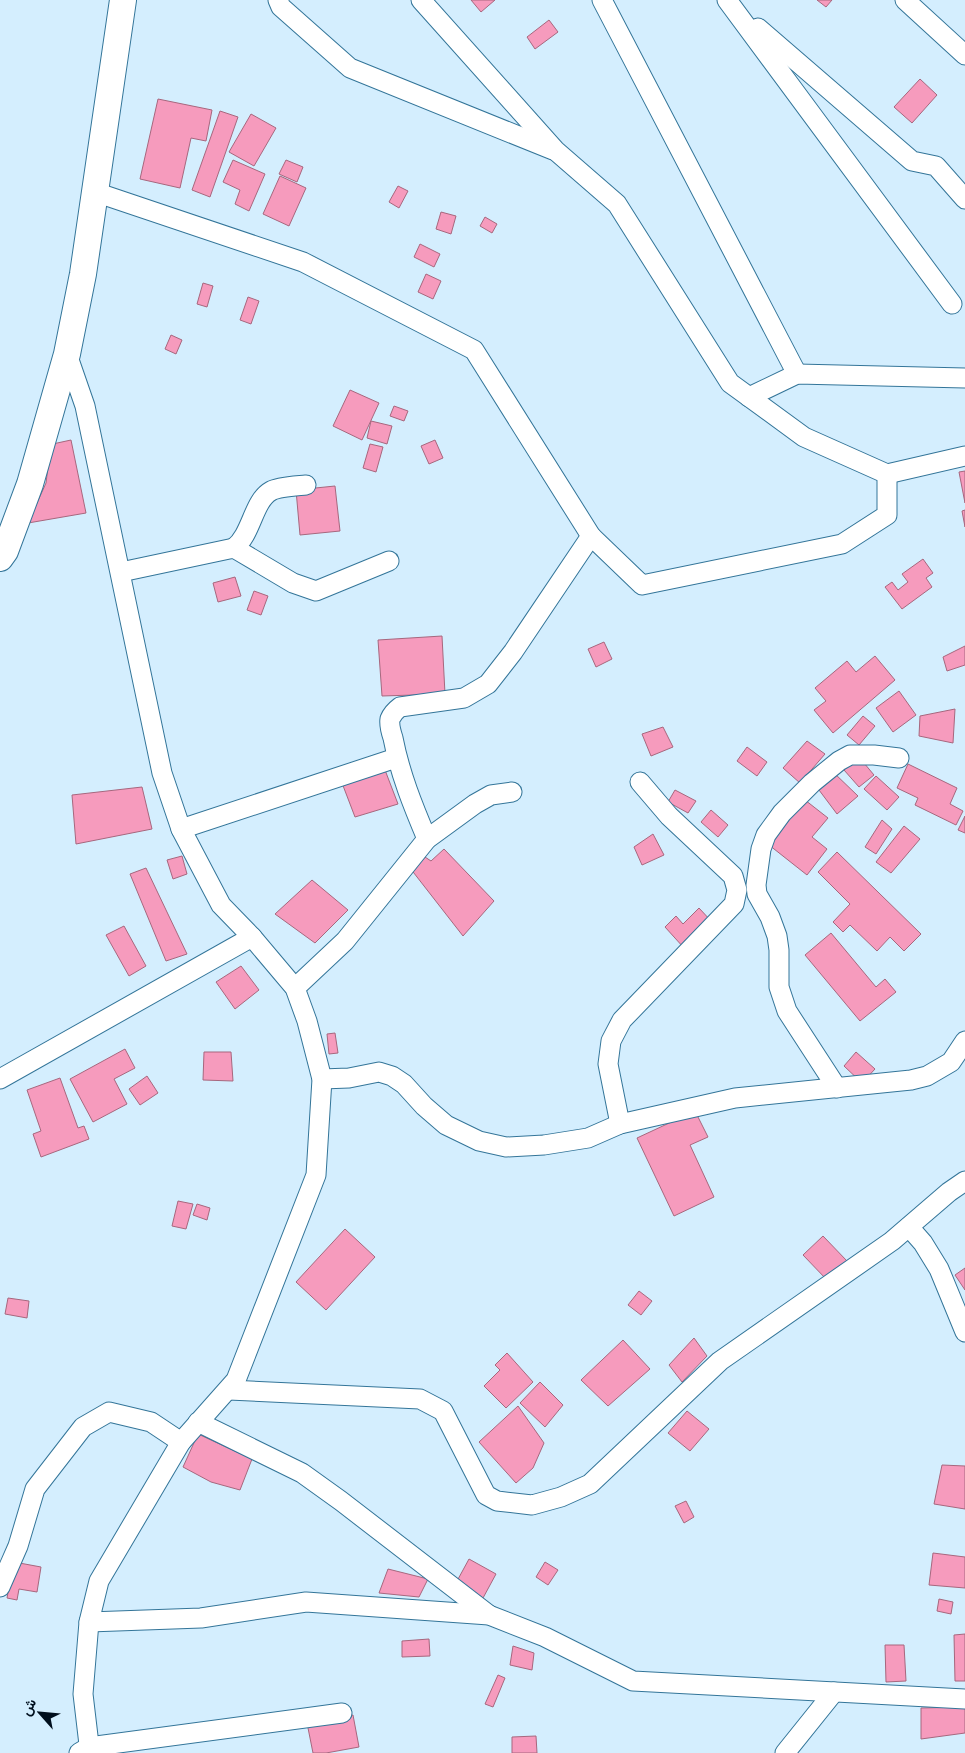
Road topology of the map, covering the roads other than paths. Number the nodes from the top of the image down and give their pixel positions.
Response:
1 (123, 0) edge
2 (278, 0) edge
3 (421, 0) edge
4 (602, 0) edge
5 (906, 0) edge
6 (730, 3) edge
7 (965, 55) edge
8 (556, 151) junction
9 (95, 192) junction
10 (965, 198) edge
11 (952, 304) dead end
12 (68, 354) junction
13 (797, 374) junction
14 (965, 378) edge
15 (749, 397) junction
16 (965, 456) edge
17 (887, 474) junction
18 (306, 485) dead end
19 (591, 536) junction
20 (234, 548) junction
21 (0, 558) edge
22 (389, 561) dead end
23 (121, 572) junction
24 (396, 758) junction
25 (898, 758) dead end
26 (640, 782) dead end
27 (512, 792) dead end
28 (181, 829) junction
29 (428, 839) junction
30 (252, 936) junction
31 (295, 988) junction
32 (965, 1041) edge
33 (0, 1079) edge
34 (322, 1079) junction
35 (836, 1088) junction
36 (620, 1124) junction
37 (965, 1181) edge
38 (909, 1227) junction
39 (965, 1332) edge
40 (229, 1390) junction
41 (198, 1422) junction
42 (180, 1442) junction
43 (0, 1587) edge
44 (489, 1615) junction
45 (88, 1622) junction
46 (834, 1692) junction
47 (965, 1699) edge
48 (342, 1713) dead end
49 (86, 1751) edge
50 (785, 1753) edge

1 - 9 main road
2 - 8 street
3 - 8 street
4 - 13 street
5 - 7 street
6 - 10 street
6 - 11 street
8 - 15 street
9 - 12 main road
9 - 19 street
12 - 21 main road
12 - 23 street
13 - 14 street
13 - 15 street
15 - 17 street
16 - 17 street
17 - 19 street
18 - 20 street
19 - 24 street
20 - 22 street
20 - 23 street
23 - 28 street
24 - 28 street
24 - 29 street
25 - 35 street
26 - 36 street
27 - 29 street
28 - 30 street
29 - 31 street
30 - 31 street
30 - 33 street
31 - 34 street
32 - 35 street
34 - 36 street
34 - 40 street
35 - 36 street
37 - 38 street
38 - 39 street
38 - 40 street
40 - 41 street
41 - 42 street
41 - 44 street
42 - 43 street
42 - 45 street
44 - 45 street
44 - 46 street
45 - 49 street
46 - 47 street
46 - 50 street
48 - 49 street

